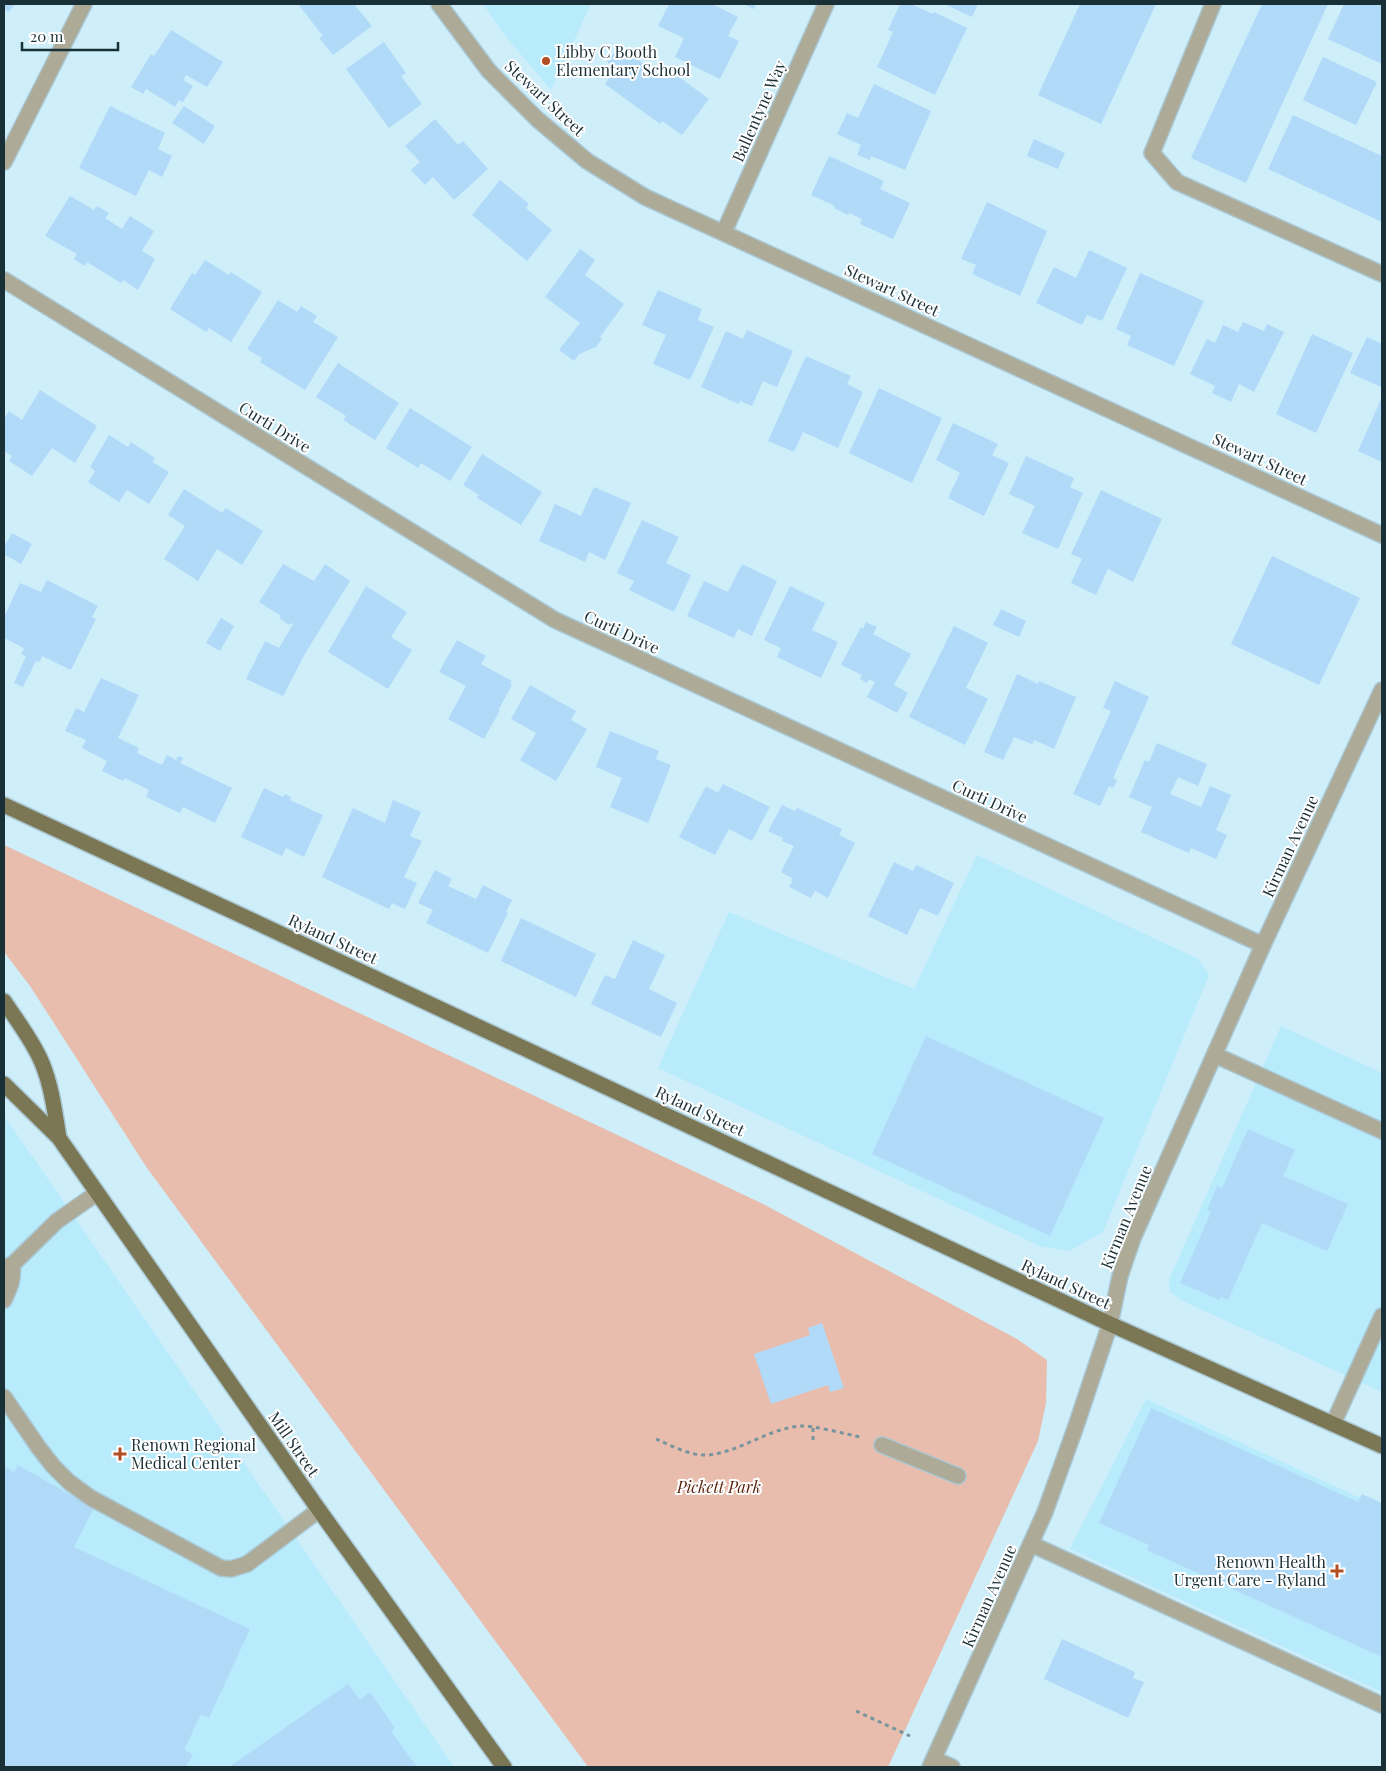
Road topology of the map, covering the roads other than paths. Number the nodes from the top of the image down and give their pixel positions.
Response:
1 (84, 4) edge
2 (439, 4) edge
3 (826, 4) edge
4 (1213, 4) edge
5 (4, 162) edge
6 (724, 232) junction
7 (1382, 274) edge
8 (4, 280) edge
9 (1382, 534) edge
10 (1382, 690) edge
11 (4, 805) edge
12 (1264, 945) junction
13 (4, 1001) edge
14 (1215, 1055) junction
15 (4, 1084) edge
16 (1382, 1131) edge
17 (60, 1138) junction
18 (97, 1193) junction
19 (8, 1266) edge
20 (6, 1295) edge
21 (1382, 1316) edge
22 (1110, 1324) junction
23 (4, 1397) edge
24 (1333, 1424) junction
25 (882, 1445) road end
26 (1382, 1446) edge
27 (958, 1476) dead end
28 (319, 1510) junction
29 (1031, 1544) junction
30 (1382, 1705) edge
31 (932, 1763) edge
32 (504, 1767) edge
33 (952, 1767) edge

1 - 5 street
2 - 6 street, Stewart Street
3 - 6 street, Ballentyne Way
4 - 7 street
6 - 9 street, Stewart Street
8 - 12 street, Curti Drive
10 - 12 street, Kirman Avenue
11 - 22 main road, Ryland Street
12 - 14 street, Kirman Avenue
13 - 17 main road, Mill Street
14 - 16 street
14 - 22 street, Kirman Avenue
15 - 17 main road, Mill Street
17 - 18 main road, Mill Street
18 - 19 street
18 - 28 main road, Mill Street
19 - 20 street
21 - 24 street
22 - 24 main road, Ryland Street
22 - 29 street, Kirman Avenue
23 - 28 street
24 - 26 main road, Ryland Street
25 - 27 street
28 - 32 main road, Mill Street
29 - 30 street
29 - 31 street, Kirman Avenue
31 - 33 street

